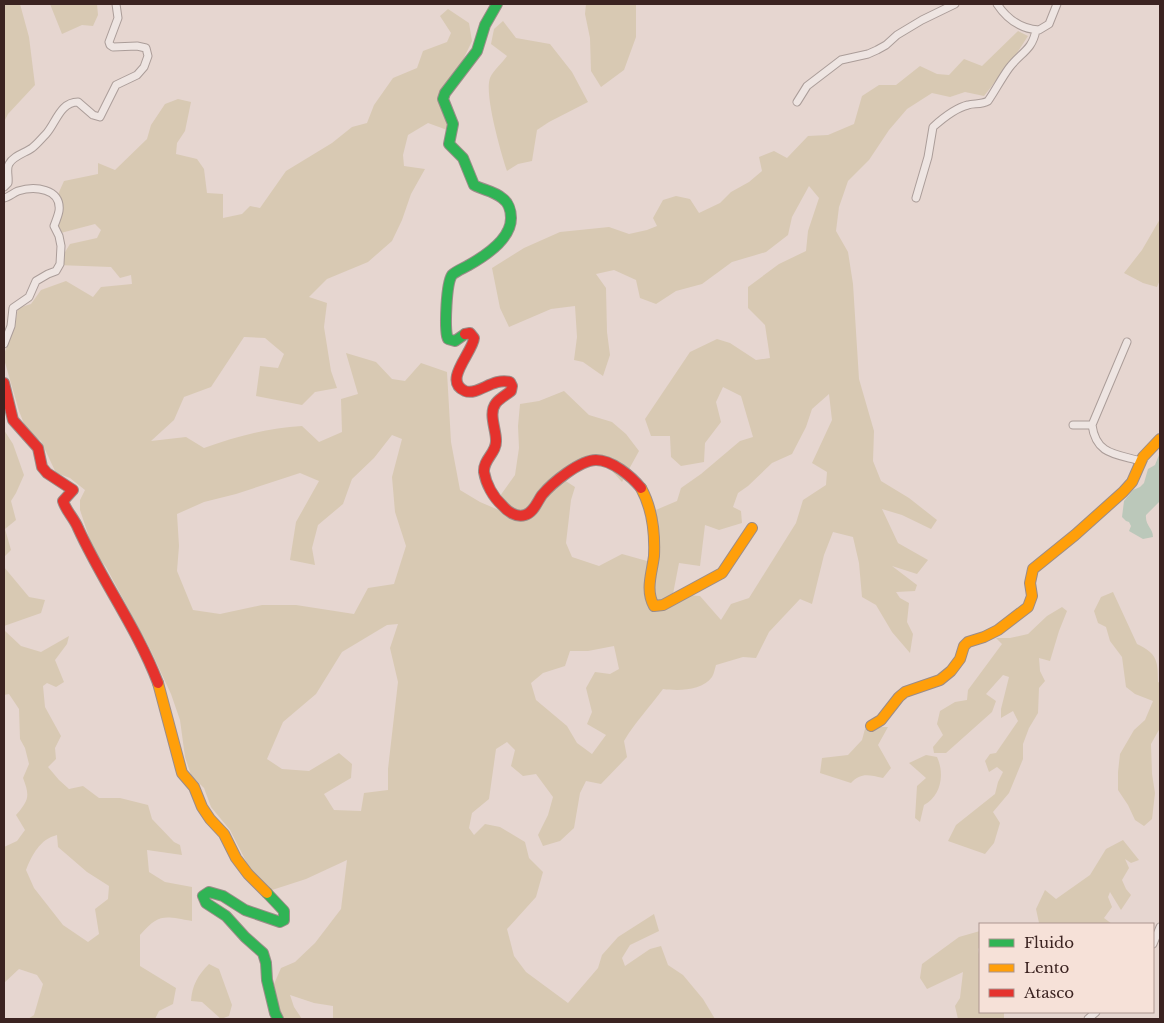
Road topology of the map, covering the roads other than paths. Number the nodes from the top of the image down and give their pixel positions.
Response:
1 (116, 4) edge
2 (498, 4) edge
3 (955, 4) edge
4 (997, 4) edge
5 (1058, 4) edge
6 (1036, 30) junction
7 (797, 102) dead end
8 (4, 187) edge
9 (4, 198) edge
10 (916, 198) dead end
11 (1126, 342) dead end
12 (4, 344) edge
13 (4, 383) edge
14 (1072, 425) dead end
15 (1092, 425) junction
16 (1160, 440) edge
17 (1141, 461) junction
18 (752, 528) dead end
19 (871, 726) dead end
20 (1160, 927) edge
21 (1154, 942) edge
22 (278, 1019) edge

1 - 8 street
2 - 18 street
3 - 7 street
4 - 6 street
5 - 6 street
6 - 10 street
9 - 12 street
11 - 15 street
13 - 22 street
14 - 15 street
15 - 17 street
16 - 17 street
17 - 19 street
20 - 21 street

